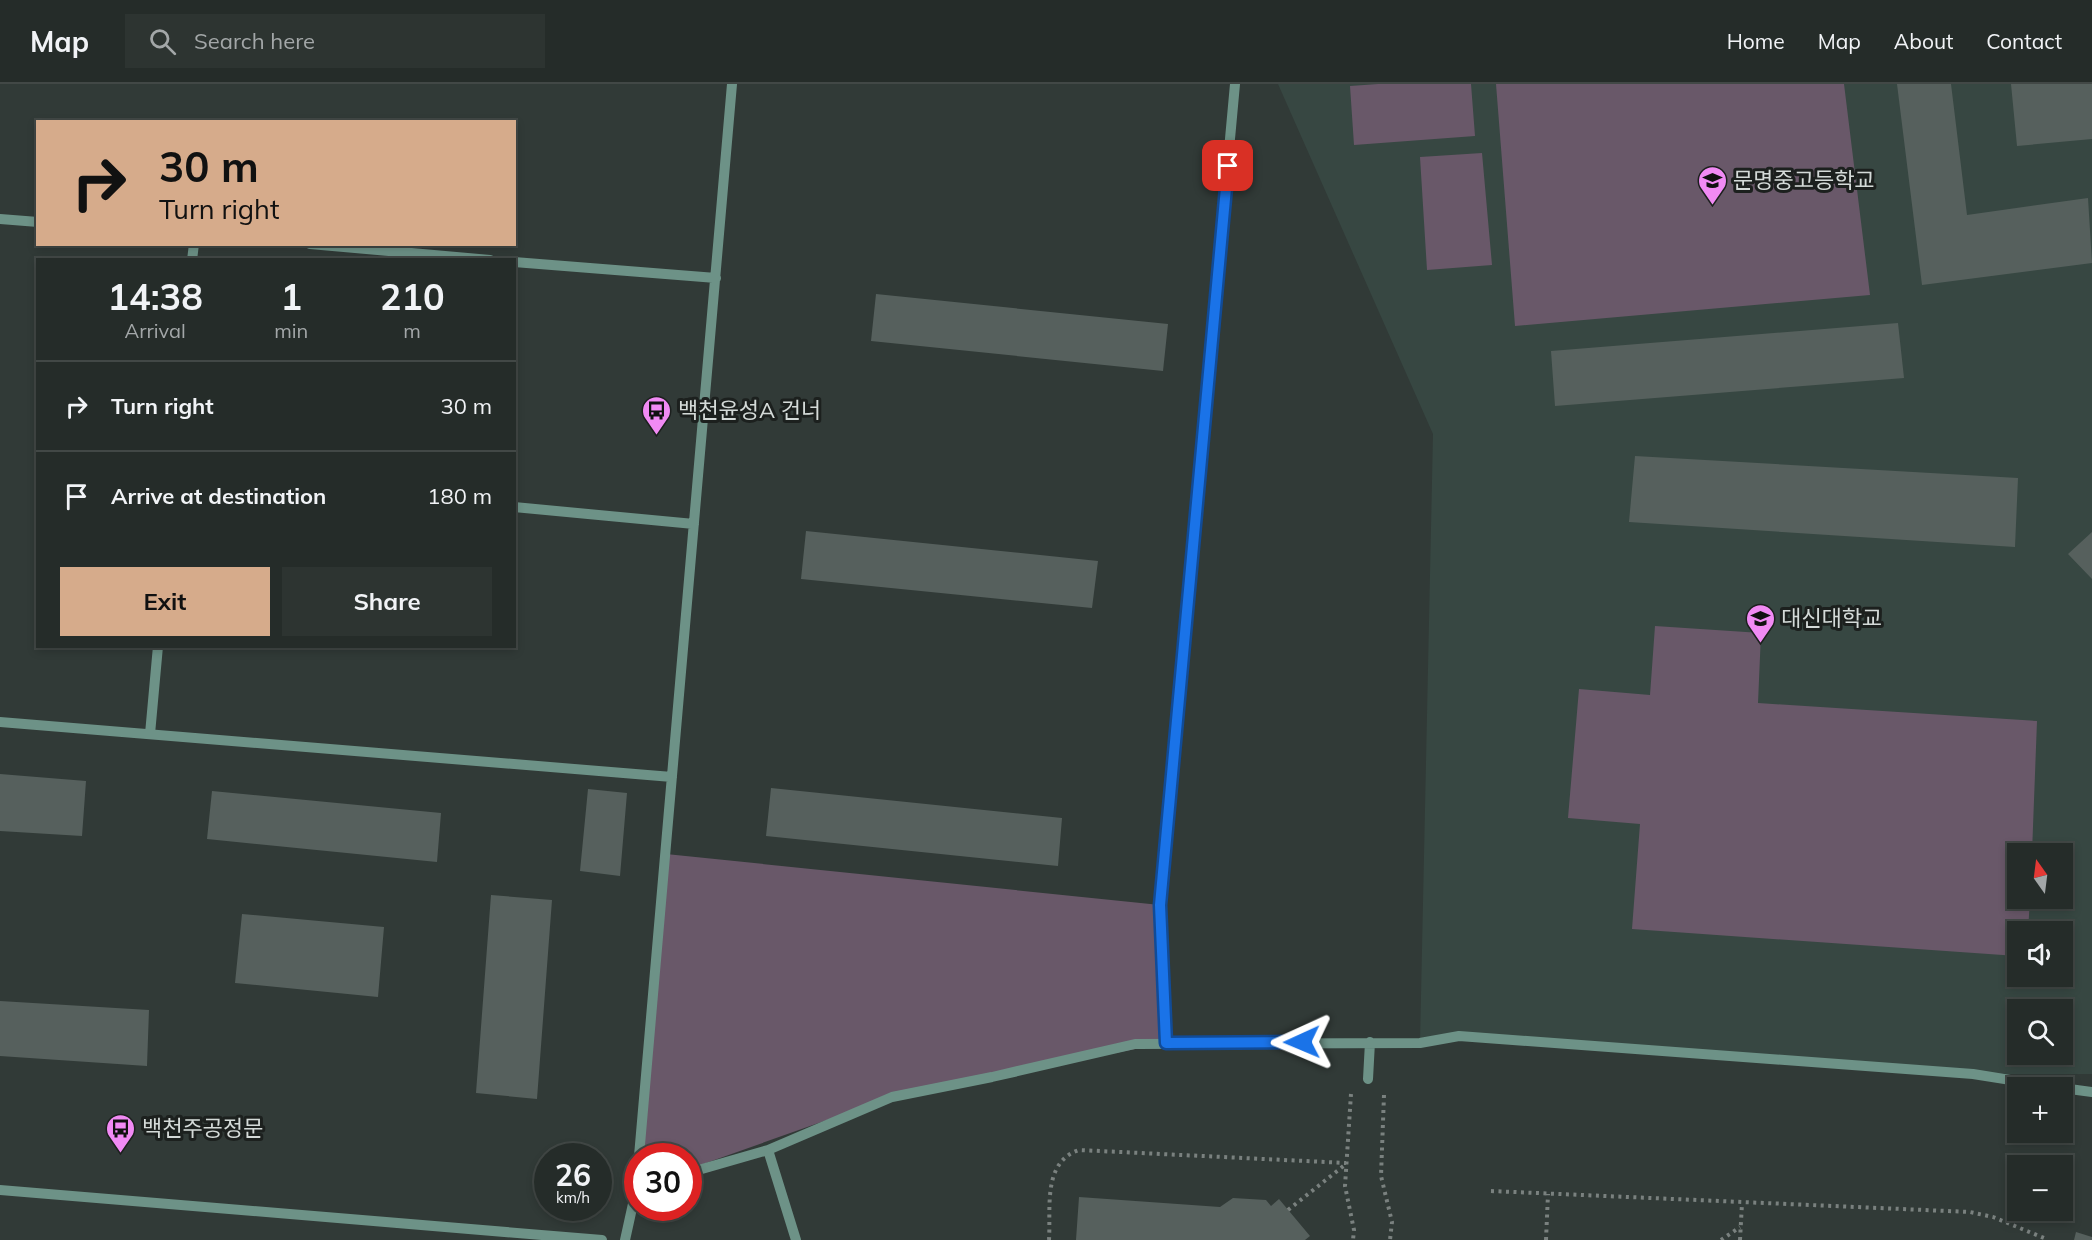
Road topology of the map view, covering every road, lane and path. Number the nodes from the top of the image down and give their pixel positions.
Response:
1 (732, 84) edge
2 (1235, 84) edge
3 (0, 219) edge
4 (36, 222) edge
5 (332, 246) edge
6 (468, 258) edge
7 (516, 262) edge
8 (716, 278) junction
9 (516, 507) edge
10 (694, 524) junction
11 (158, 648) edge
12 (0, 722) edge
13 (150, 734) junction
14 (672, 777) junction
15 (1370, 1042) junction
16 (1166, 1043) junction
17 (1368, 1079) dead end
18 (2007, 1079) edge
19 (1351, 1089) dead end
20 (2073, 1089) edge
21 (2092, 1092) edge
22 (1384, 1093) dead end
23 (640, 1143) edge
24 (768, 1150) junction
25 (1346, 1163) junction
26 (702, 1169) edge
27 (0, 1190) edge
28 (1491, 1191) dead end
29 (1548, 1194) junction
30 (1742, 1203) junction
31 (1288, 1210) dead end
32 (628, 1221) edge
33 (1741, 1227) junction
34 (2044, 1238) dead end
35 (602, 1240) edge
36 (625, 1240) edge
37 (796, 1240) edge
38 (1049, 1240) edge
39 (1353, 1240) edge
40 (1390, 1240) edge
41 (1546, 1240) edge
42 (1720, 1240) edge
43 (1740, 1240) edge

1 - 8 street
2 - 16 street
3 - 4 street
5 - 6 street
7 - 8 street
8 - 10 street
9 - 10 street
10 - 14 street
11 - 13 street
12 - 13 street
13 - 14 street
14 - 23 street
15 - 16 street
15 - 17 street
15 - 18 street
16 - 24 street
19 - 25 path
20 - 21 street
22 - 40 path
24 - 26 street
24 - 37 street
25 - 31 path
25 - 38 path
25 - 39 path
27 - 35 street
28 - 29 path
29 - 30 path
29 - 41 path
30 - 33 path
30 - 34 path
32 - 36 street
33 - 42 path
33 - 43 path

